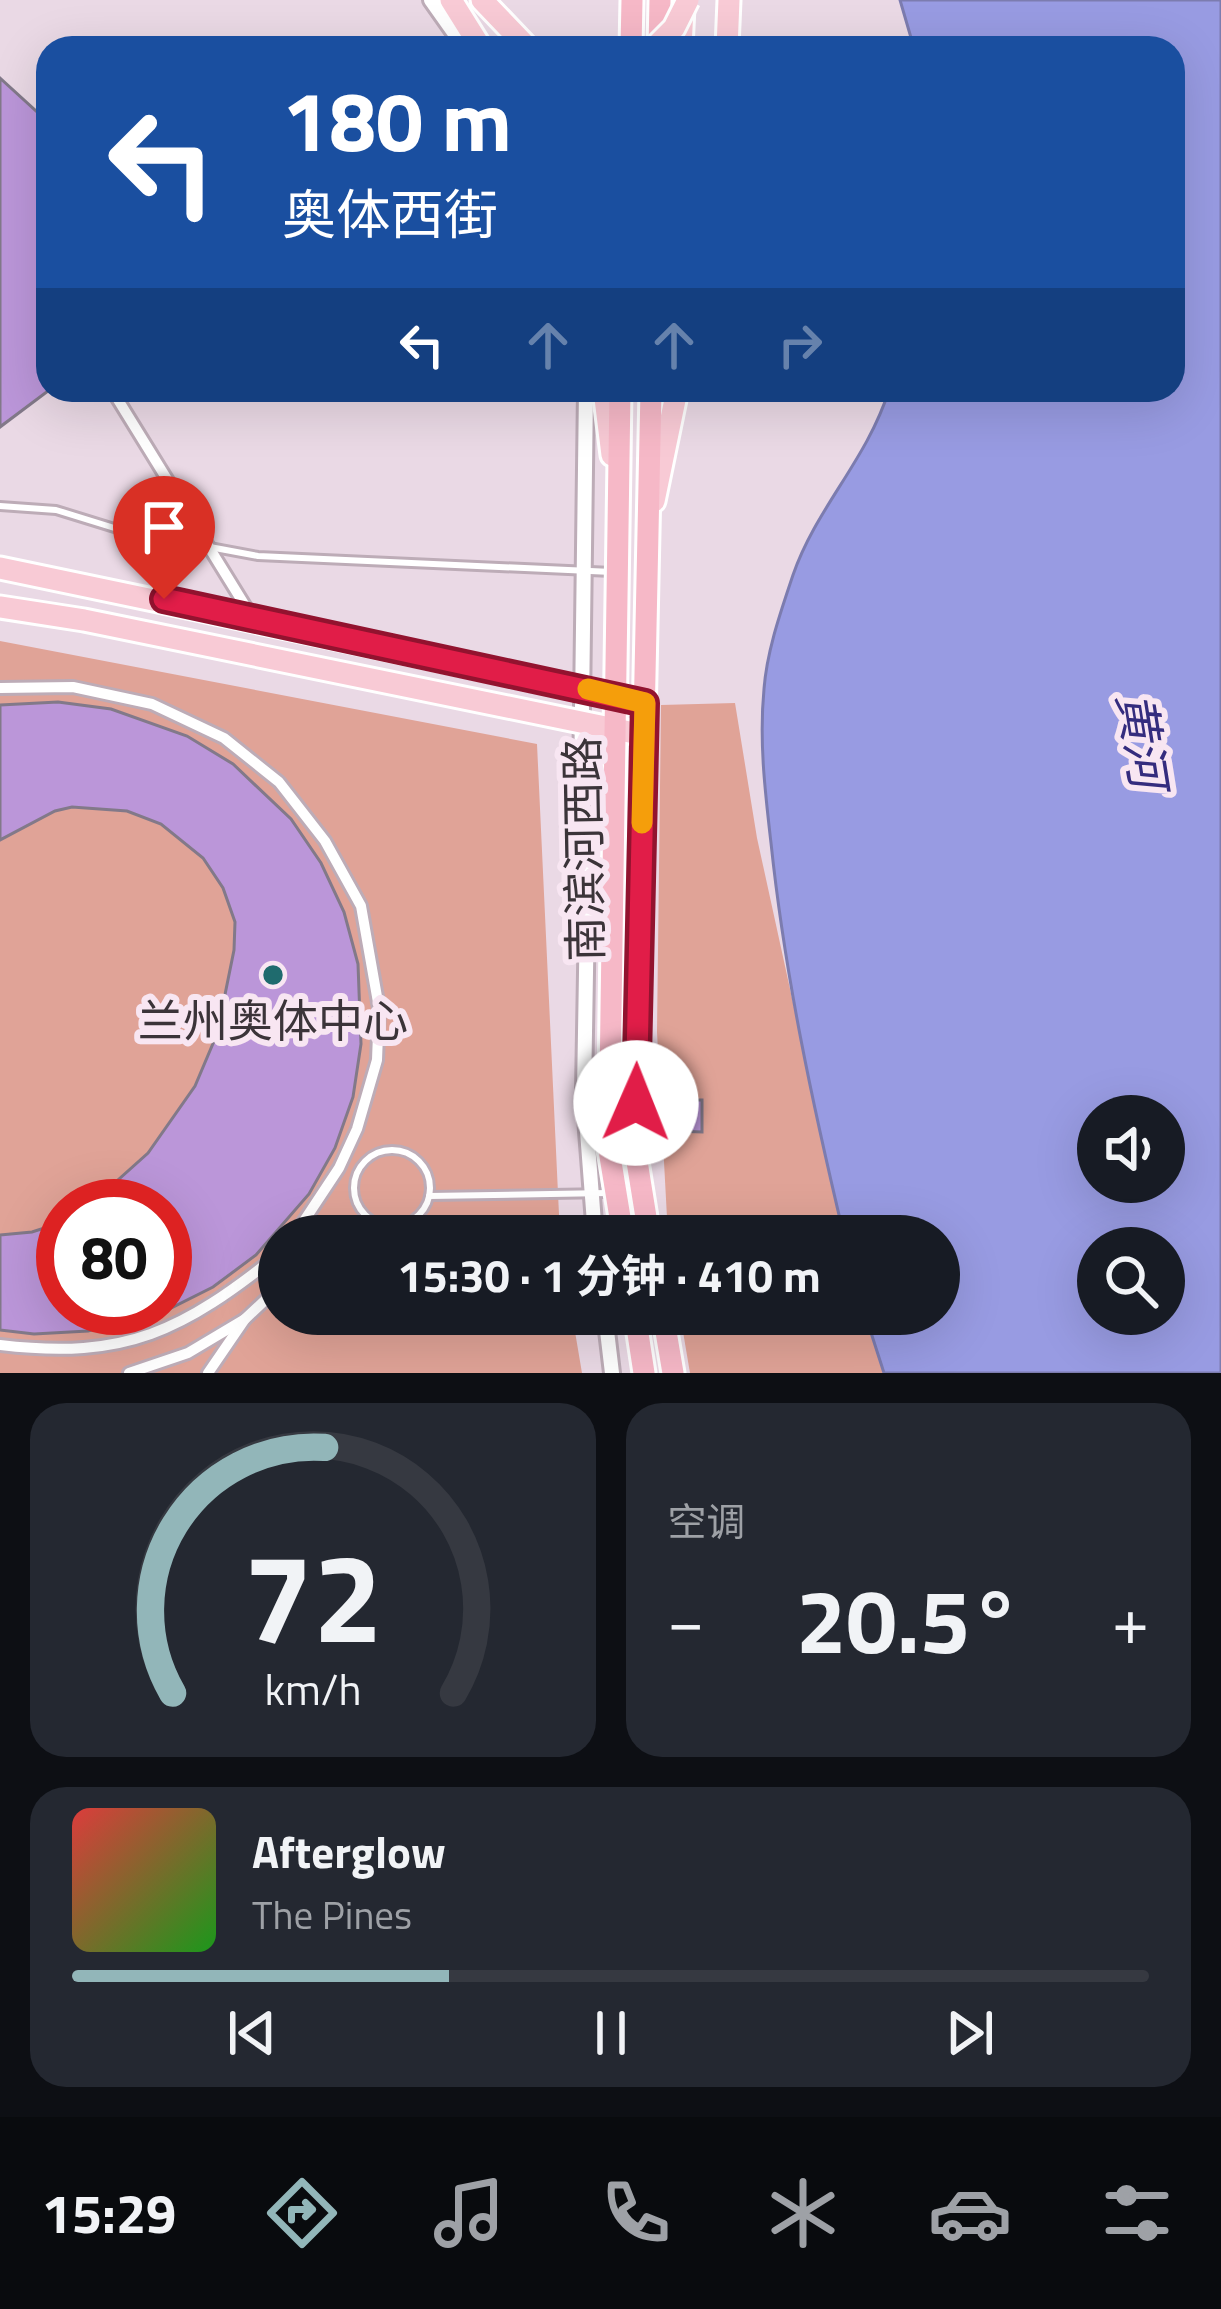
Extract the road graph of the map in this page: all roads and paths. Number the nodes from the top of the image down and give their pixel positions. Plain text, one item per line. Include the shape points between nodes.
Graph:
1 (430, 0) edge
2 (451, 0) edge
3 (482, 0) edge
4 (632, 0) edge
5 (660, 0) edge
6 (686, 0) edge
7 (729, 0) edge
8 (456, 36) edge
9 (474, 36) edge
10 (516, 36) edge
11 (631, 36) edge
12 (658, 36) edge
13 (667, 36) edge
14 (682, 36) edge
15 (728, 36) edge
16 (119, 402) edge
17 (586, 402) edge
18 (605, 402) edge
19 (620, 402) edge
20 (651, 402) edge
21 (674, 402) edge
22 (616, 488) junction
23 (0, 506) edge
24 (648, 531) junction
25 (208, 547) junction
26 (0, 568) edge
27 (585, 571) junction
28 (616, 572) junction
29 (0, 607) edge
30 (252, 618) junction
31 (0, 688) edge
32 (583, 688) junction
33 (616, 696) junction
34 (645, 703) junction
35 (582, 723) junction
36 (615, 730) junction
37 (644, 735) junction
38 (339, 1168) junction
39 (355, 1177) junction
40 (641, 1188) junction
41 (616, 1192) junction
42 (429, 1196) junction
43 (589, 1196) junction
44 (308, 1215) edge
45 (592, 1215) edge
46 (619, 1215) edge
47 (646, 1215) edge
48 (258, 1271) edge
49 (258, 1307) edge
50 (245, 1319) junction
51 (607, 1335) edge
52 (638, 1335) edge
53 (667, 1335) edge
54 (0, 1345) edge
55 (129, 1373) edge
56 (208, 1373) edge
57 (612, 1373) edge
58 (644, 1373) edge
59 (674, 1373) edge

1 - 8 street
2 - 9 main road
3 - 10 main road
4 - 11 highway
5 - 12 highway
6 - 13 main road, bridge
6 - 14 main road
7 - 15 main road
16 - 25 street
17 - 27 street, 南滨河西路
18 - 22 main road
19 - 22 highway, 南滨河西路
20 - 24 highway, 南滨河西路
21 - 24 main road
22 - 28 highway, 南滨河西路
23 - 25 lane via 56,510
24 - 34 highway, 南滨河西路
25 - 27 lane
25 - 30 street
26 - 30 main road
27 - 28 lane
27 - 32 street, 南滨河西路
28 - 33 highway, 南滨河西路
29 - 35 main road
30 - 32 main road
31 - 38 street via 73,687 170,712 224,738 279,782 325,841 361,906 379,1008 377,1060
32 - 33 main road
32 - 35 street, 南滨河西路
33 - 34 main road
33 - 36 highway, 南滨河西路
34 - 37 highway, 南滨河西路
35 - 36 main road
35 - 43 street, 南滨河西路
36 - 37 main road
36 - 41 highway, 南滨河西路 via 609,1150
37 - 40 highway, 南滨河西路 via 634,1149
38 - 39 lane
38 - 44 street
39 - 42 lane via 382,1152 407,1154 425,1171
39 - 42 lane via 362,1213 383,1225 417,1217
40 - 41 lane
40 - 47 highway, 南滨河西路
41 - 43 lane
41 - 46 highway, 南滨河西路
42 - 43 lane
43 - 45 street, 南滨河西路
48 - 54 street via 207,1311 131,1342 55,1351
49 - 50 street
50 - 55 street via 188,1353
50 - 56 street
51 - 57 street
52 - 58 highway
53 - 59 highway

